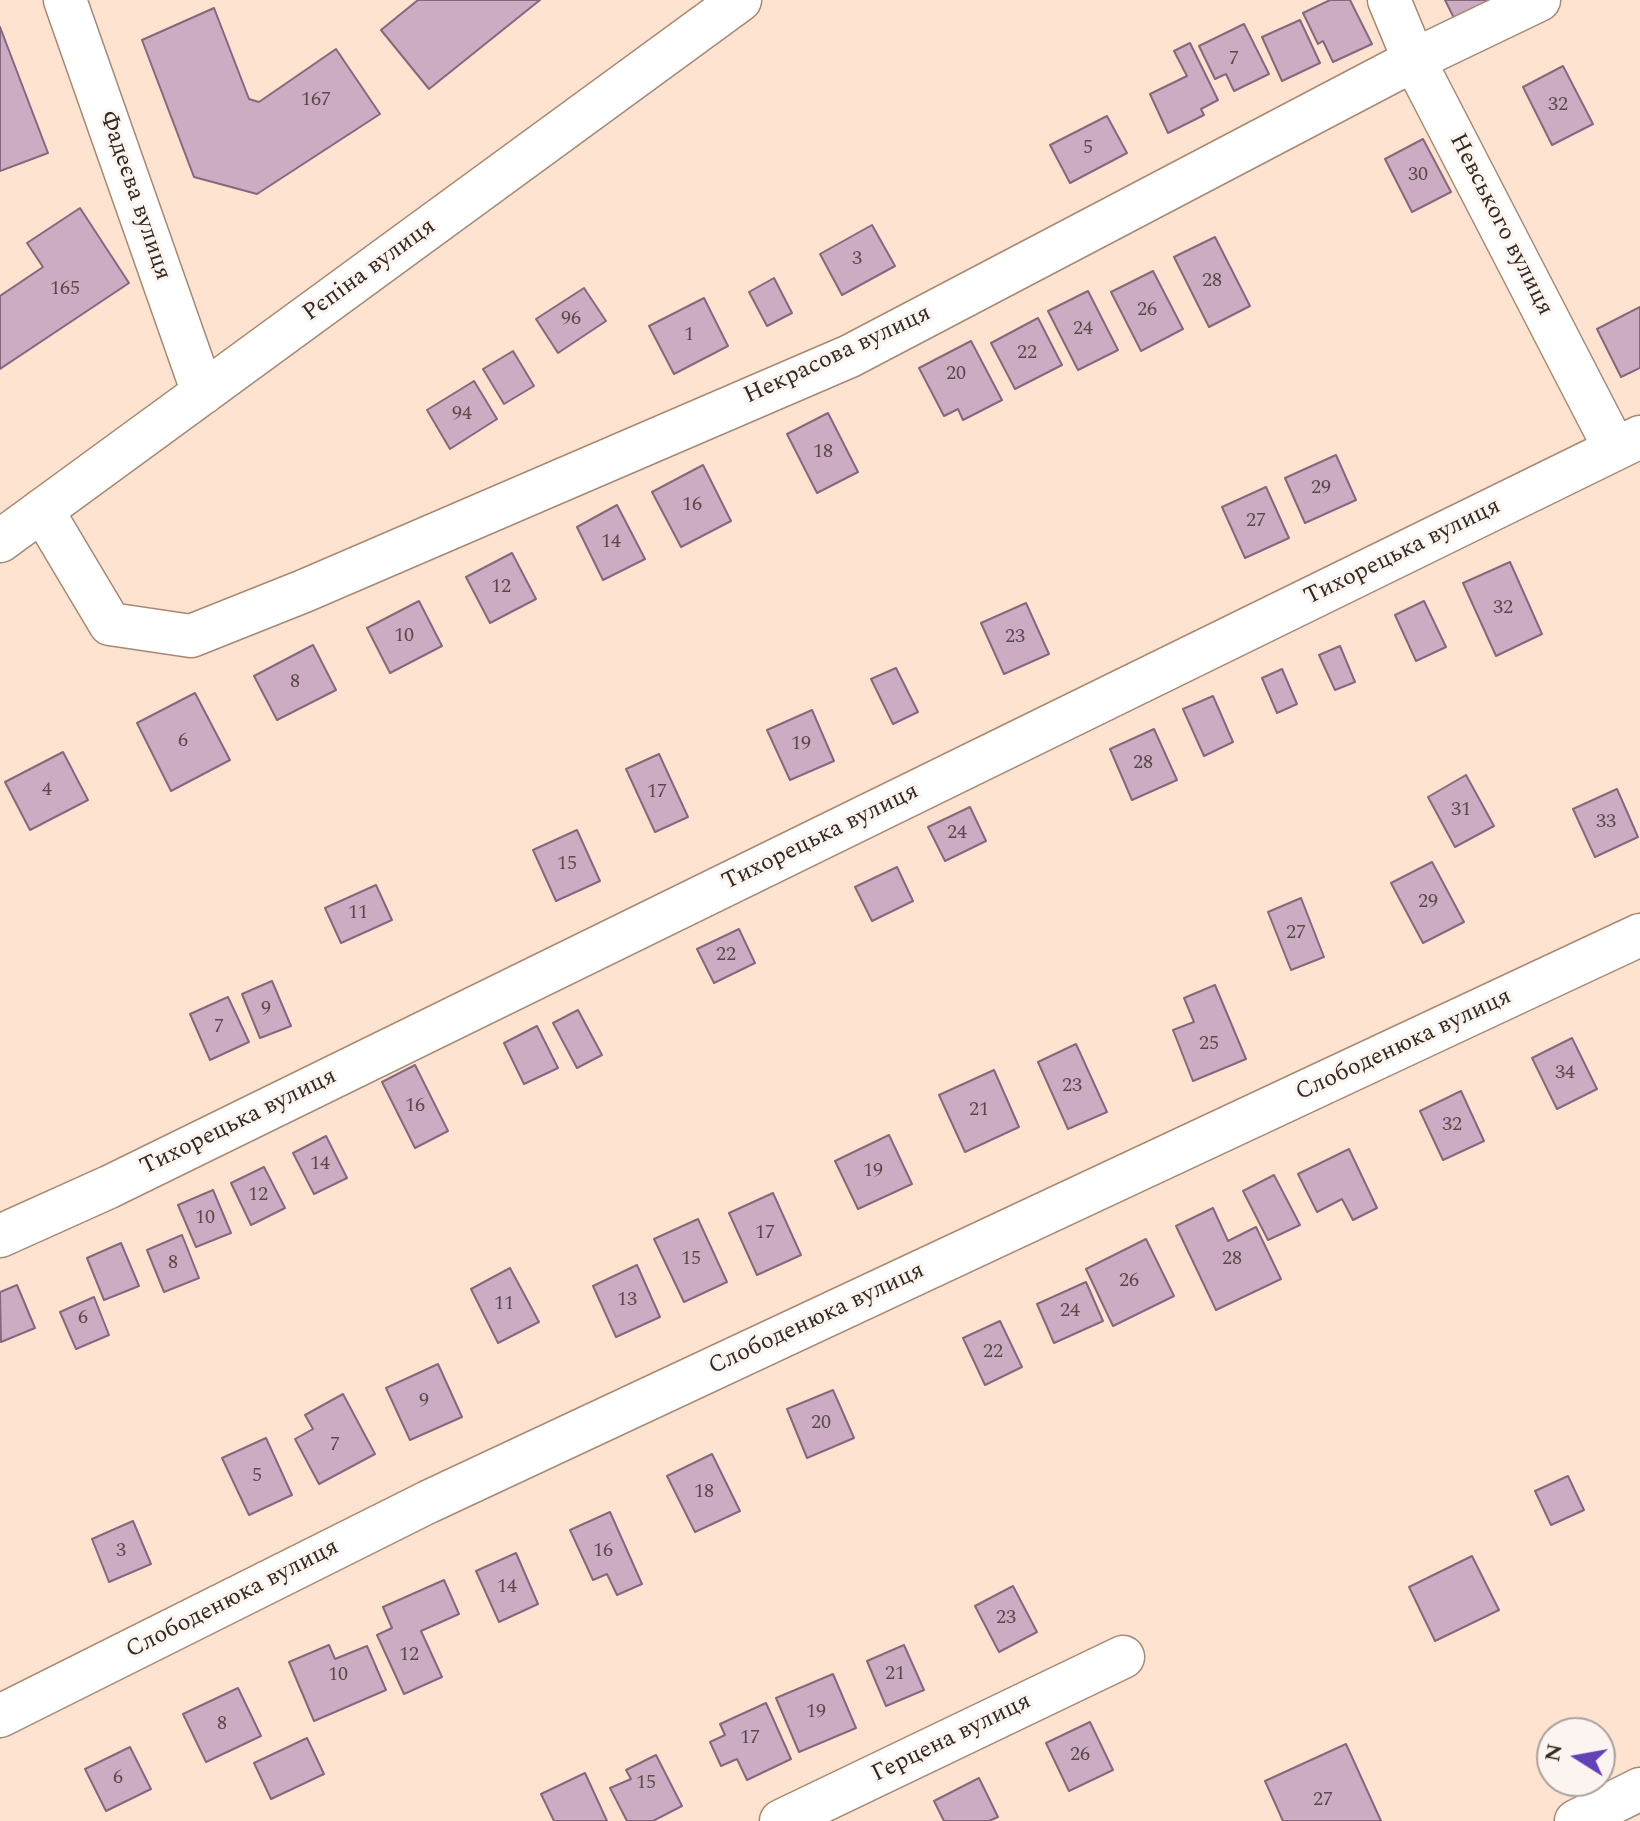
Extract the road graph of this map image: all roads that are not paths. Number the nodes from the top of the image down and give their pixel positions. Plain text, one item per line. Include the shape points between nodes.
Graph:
1 (65, 0) edge
2 (740, 0) edge
3 (1389, 0) edge
4 (1539, 0) edge
5 (1414, 60) junction
6 (203, 393) junction
7 (1627, 443) edge
8 (42, 510) junction
9 (0, 541) edge
10 (1640, 935) edge
11 (0, 1236) edge
12 (1123, 1657) dead end
13 (0, 1716) edge
14 (1640, 1789) edge
15 (781, 1821) edge
16 (1576, 1821) edge

1 - 6 street, Фадеєва вулиця
2 - 6 street, Рєпіна вулиця
3 - 5 street, Невського вулиця
4 - 5 street, Некрасова вулиця
5 - 7 street, Невського вулиця
5 - 8 street, Некрасова вулиця via 850,356 191,636 110,624
6 - 8 street, Рєпіна вулиця
7 - 11 street, Тихорецька вулиця
8 - 9 street, Рєпіна вулиця
10 - 13 street, Слободенюка вулиця via 428,1502
12 - 15 street, Герцена вулиця
14 - 16 street

